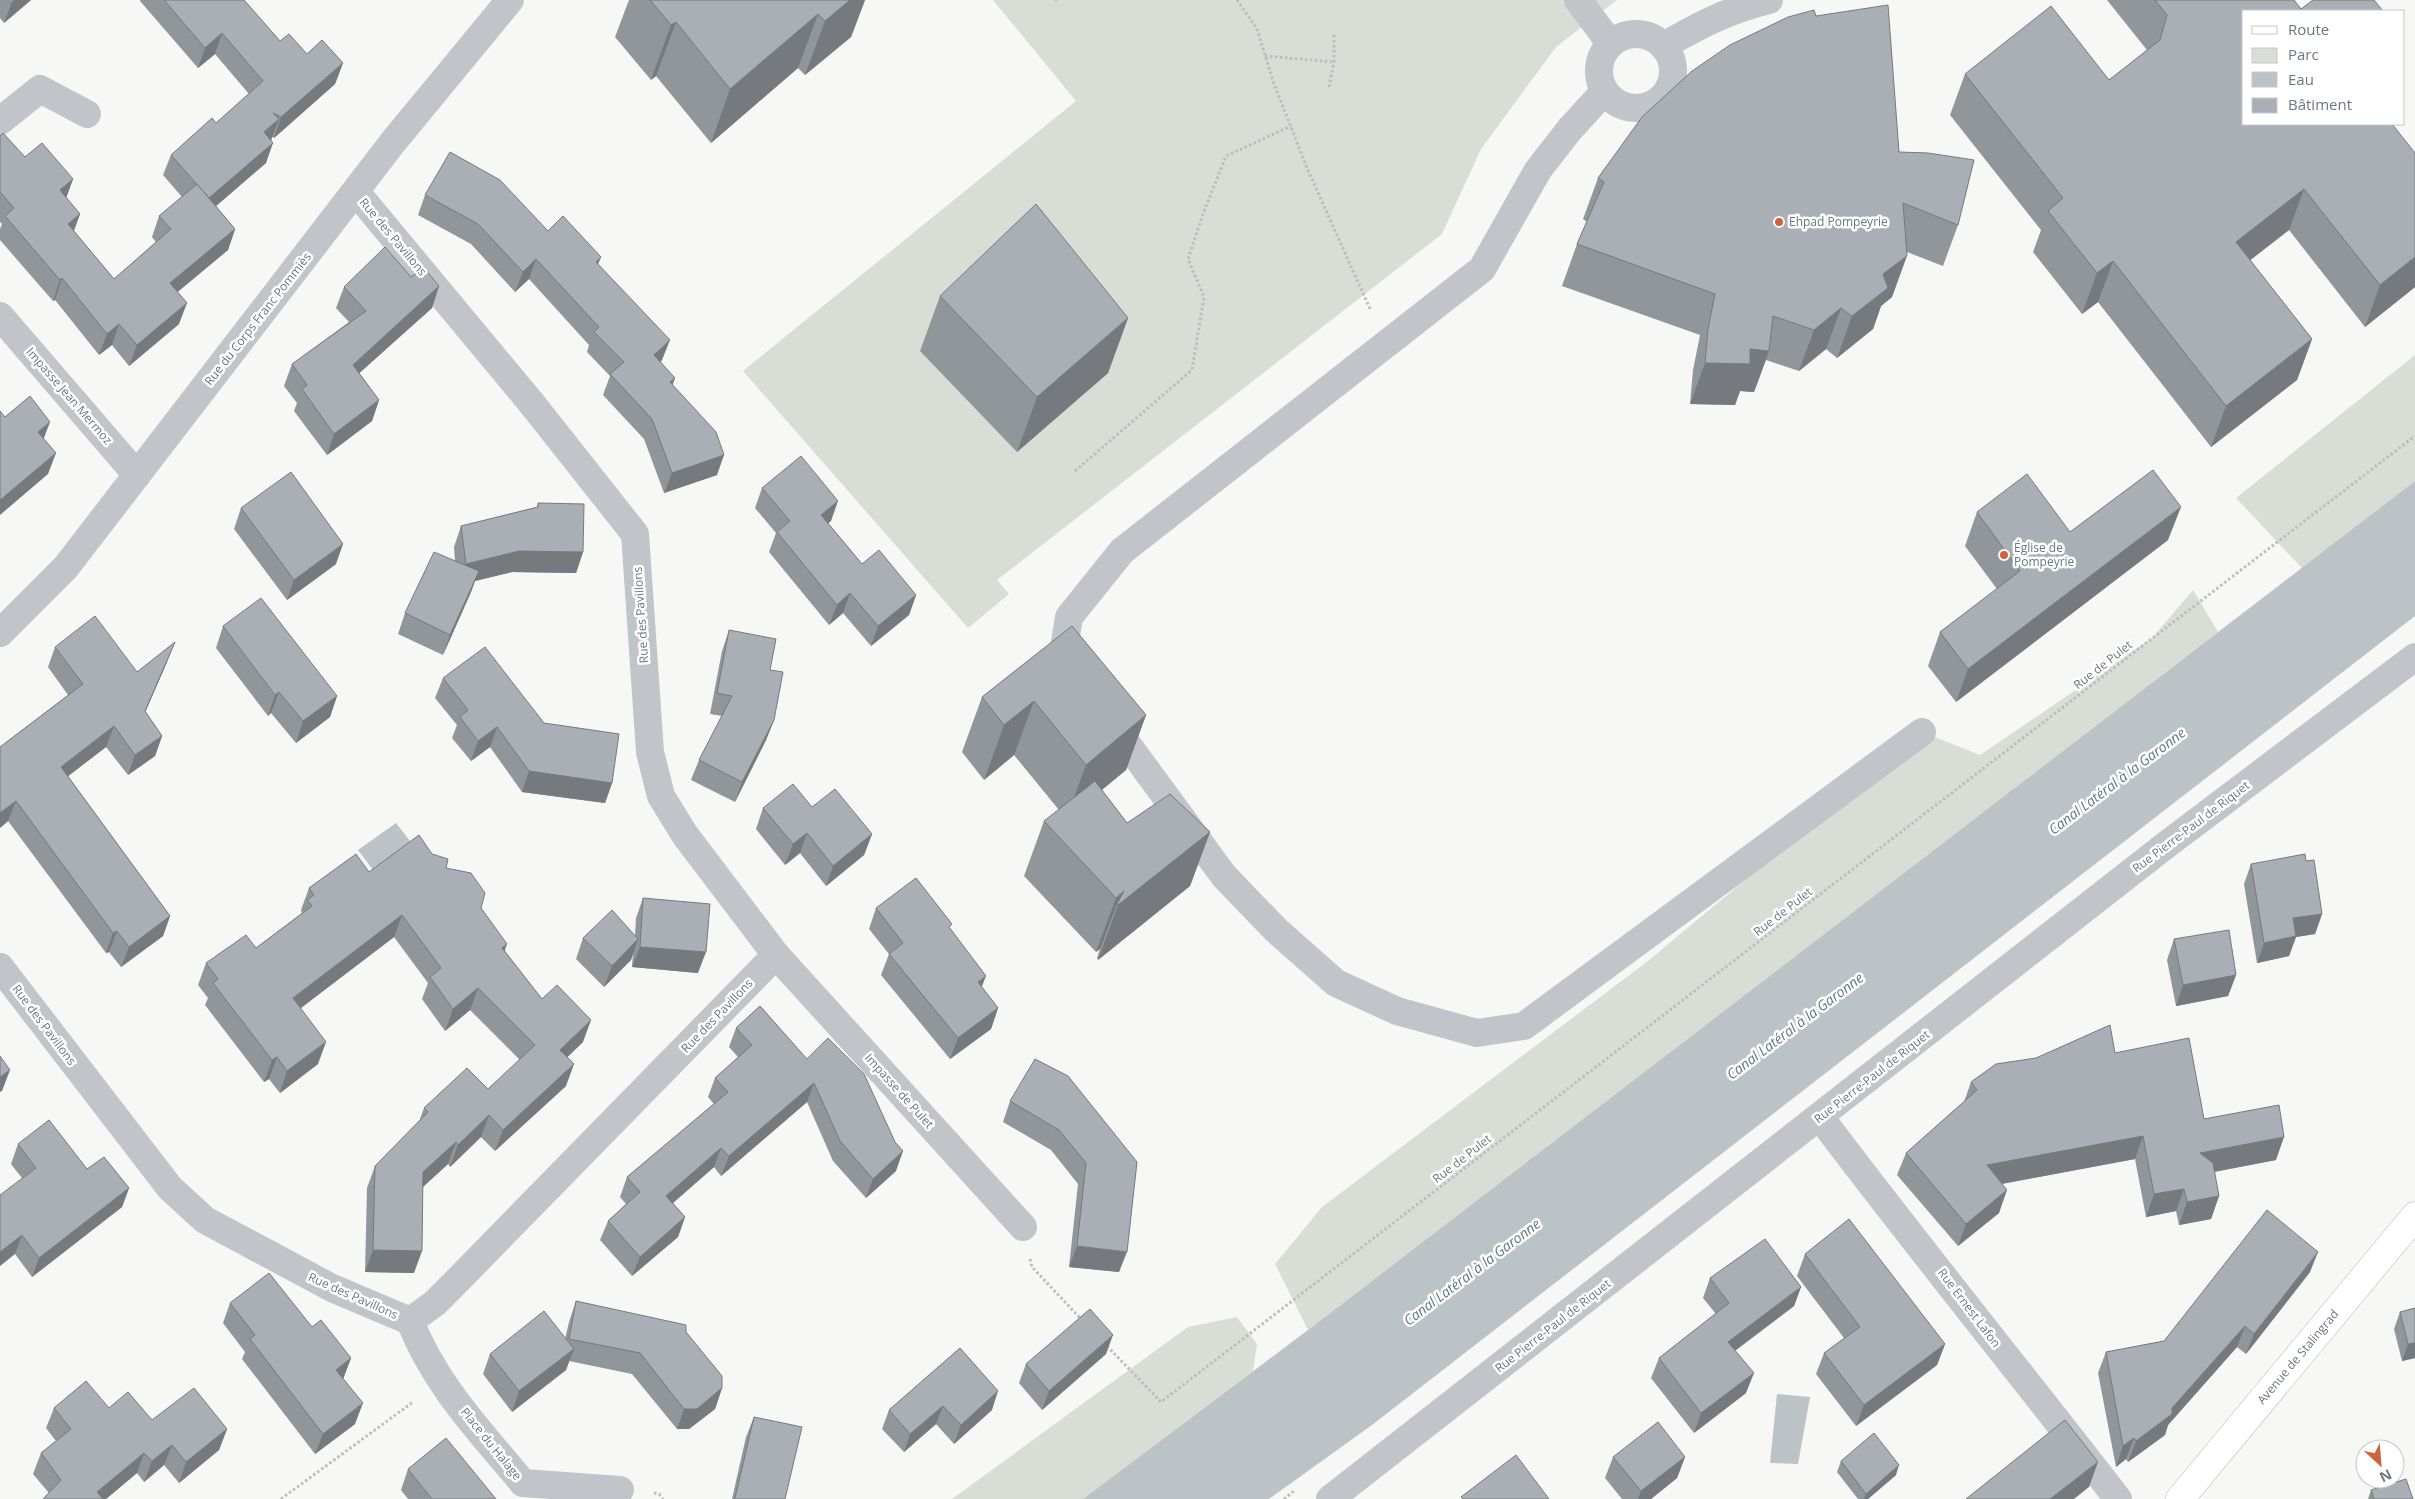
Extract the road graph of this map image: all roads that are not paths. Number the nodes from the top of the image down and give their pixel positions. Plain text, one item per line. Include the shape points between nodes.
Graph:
1 (510, 0) edge
2 (1578, 0) edge
3 (1769, 0) edge
4 (1610, 44) junction
5 (1663, 46) junction
6 (1604, 92) junction
7 (87, 114) dead end
8 (0, 121) edge
9 (356, 192) junction
10 (0, 316) edge
11 (137, 475) junction
12 (0, 633) edge
13 (2415, 657) edge
14 (1922, 732) dead end
15 (776, 956) junction
16 (0, 967) edge
17 (1820, 1117) junction
18 (2415, 1216) edge
19 (1023, 1227) road end
20 (410, 1321) junction
21 (620, 1490) dead end
22 (1330, 1499) edge
23 (2118, 1499) edge
24 (2180, 1499) edge

1 - 9 street, Rue du Corps Franc Pommiès
2 - 4 street
3 - 5 street via 1734,9 1706,21
4 - 5 street via 1631,34 1654,38
4 - 6 street via 1603,52 1598,72
5 - 6 street via 1671,58 1671,84 1653,105 1640,109 1626,108 1613,102
6 - 14 street via 1538,170 1482,269 1122,551 1069,617 1066,642 1071,666 1224,876 1276,930 1336,983 1397,1010 1477,1033 1524,1026
7 - 8 street via 40,89
9 - 11 street, Rue du Corps Franc Pommiès
9 - 15 street, Rue des Pavillons via 533,405 635,534 650,752 661,796 697,851
10 - 11 street, Impasse Jean Mermoz
11 - 12 street, Rue du Corps Franc Pommiès via 66,567
13 - 17 street, Rue Pierre-Paul de Riquet via 2166,845
15 - 19 street, Impasse de Pulet
15 - 20 street, Rue des Pavillons via 435,1303
16 - 20 street, Rue des Pavillons via 170,1188 205,1220 332,1288
17 - 22 street, Rue Pierre-Paul de Riquet
17 - 23 street, Rue Ernest Lafon
18 - 24 main road, Avenue de Stalingrad
20 - 21 street, Place du Halage via 420,1348 440,1382 523,1483

